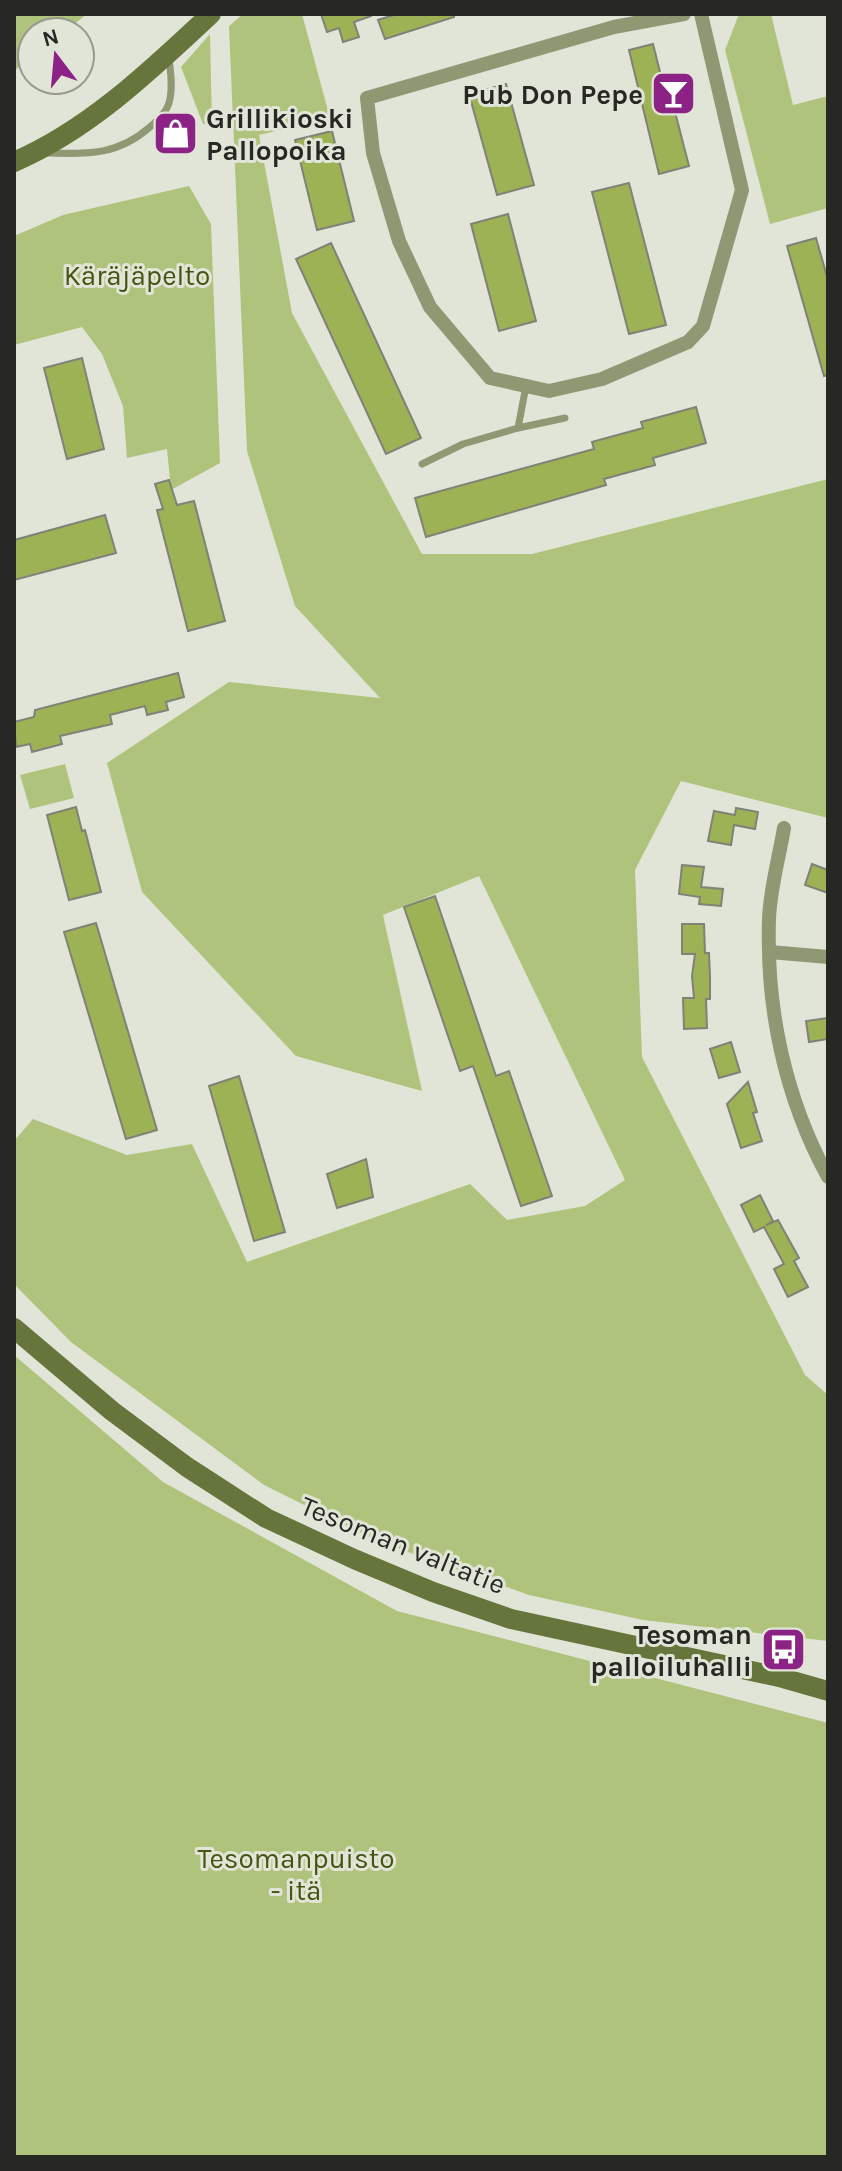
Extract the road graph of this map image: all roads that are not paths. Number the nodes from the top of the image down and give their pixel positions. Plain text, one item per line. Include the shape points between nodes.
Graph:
1 (211, 14) edge
2 (684, 14) edge
3 (701, 14) edge
4 (169, 53) junction
5 (35, 153) junction
6 (14, 162) edge
7 (526, 386) junction
8 (565, 418) dead end
9 (518, 428) junction
10 (422, 464) dead end
11 (784, 828) dead end
12 (770, 952) junction
13 (828, 957) edge
14 (828, 1177) edge
15 (14, 1328) edge
16 (828, 1691) edge

1 - 4 main road
2 - 7 street via 614,27 367,98 373,153 399,241 430,307 490,378
3 - 7 street via 742,190 703,326 688,342 602,379 549,391
4 - 5 main road via 90,119
4 - 5 lane via 167,107 134,140 87,154
5 - 6 main road
7 - 9 lane
8 - 9 lane
9 - 10 lane via 463,444
11 - 12 street via 769,916
12 - 13 street
12 - 14 street via 776,1029 788,1083
15 - 16 main road, Tesoman valtatie via 187,1467 266,1518 354,1559 511,1619

